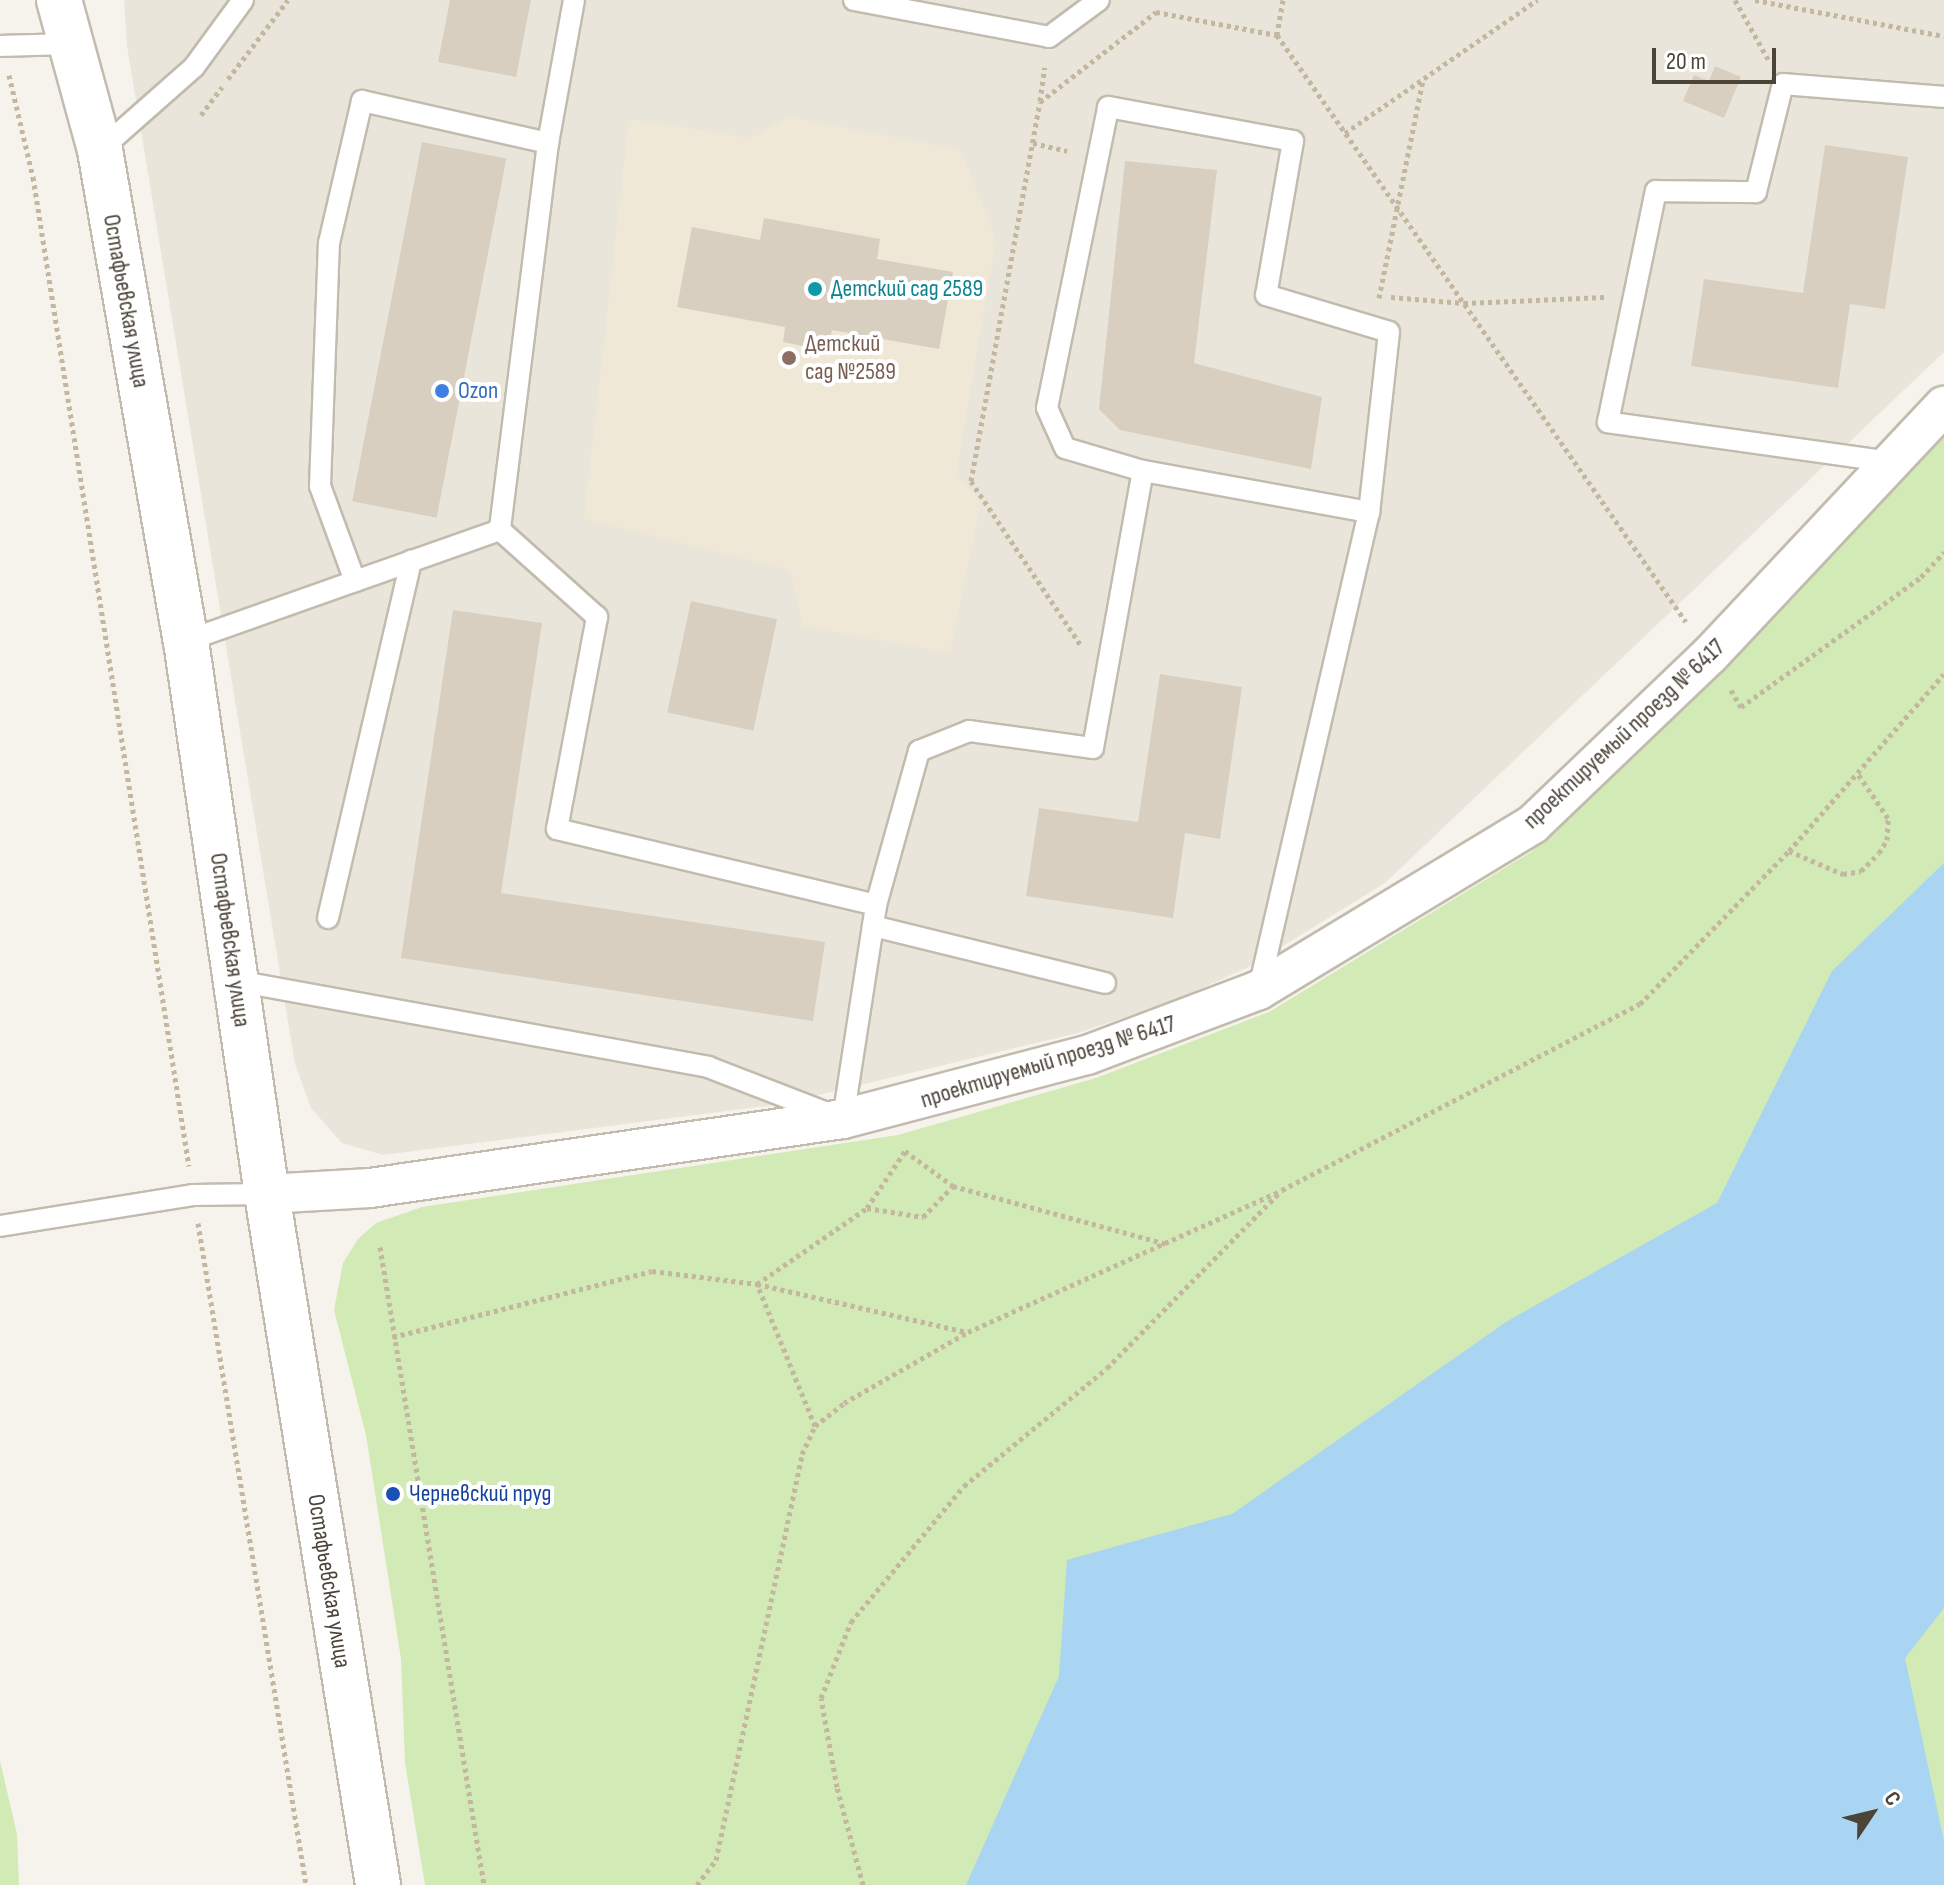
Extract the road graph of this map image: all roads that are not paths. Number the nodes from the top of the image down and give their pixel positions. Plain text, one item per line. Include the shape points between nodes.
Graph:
1 (59, 0) edge
2 (243, 0) edge
3 (574, 0) edge
4 (854, 0) edge
5 (1099, 0) edge
6 (71, 44) junction
7 (1, 46) edge
8 (1944, 97) edge
9 (548, 143) junction
10 (100, 150) junction
11 (1944, 406) edge
12 (1891, 462) junction
13 (1143, 471) junction
14 (1369, 512) junction
15 (500, 530) junction
16 (411, 561) junction
17 (355, 581) junction
18 (186, 641) junction
19 (876, 905) junction
20 (328, 918) dead end
21 (873, 926) junction
22 (236, 981) junction
23 (1105, 983) dead end
24 (1259, 990) junction
25 (843, 1119) junction
26 (267, 1194) junction
27 (0, 1226) edge
28 (378, 1885) edge

1 - 6 street, Остафьевская улица
2 - 10 lane via 194,67
3 - 9 lane
4 - 5 lane via 1049,37
6 - 7 lane
6 - 10 street, Остафьевская улица
8 - 12 lane via 1783,84 1756,192 1656,191 1608,422
9 - 15 lane
9 - 17 lane via 362,101 329,243 320,486
10 - 18 street, Остафьевская улица
11 - 12 street, проектируемый проезд № 6417
12 - 24 street, проектируемый проезд № 6417 via 1710,655 1533,824
13 - 14 lane
13 - 14 lane via 1065,448 1047,408 1108,107 1293,141 1266,295 1389,332
13 - 19 lane via 1093,748 969,731 919,751
14 - 24 lane
15 - 16 lane
15 - 19 lane via 597,617 557,829
16 - 17 lane
16 - 20 lane
17 - 18 lane
18 - 22 street, Остафьевская улица
19 - 21 lane
21 - 23 lane
21 - 25 lane
22 - 25 lane via 708,1067
22 - 26 street, Остафьевская улица
24 - 25 street, проектируемый проезд № 6417 via 1087,1055
25 - 26 street, проектируемый проезд № 6417 via 370,1188
26 - 27 lane via 193,1195
26 - 28 street, Остафьевская улица

